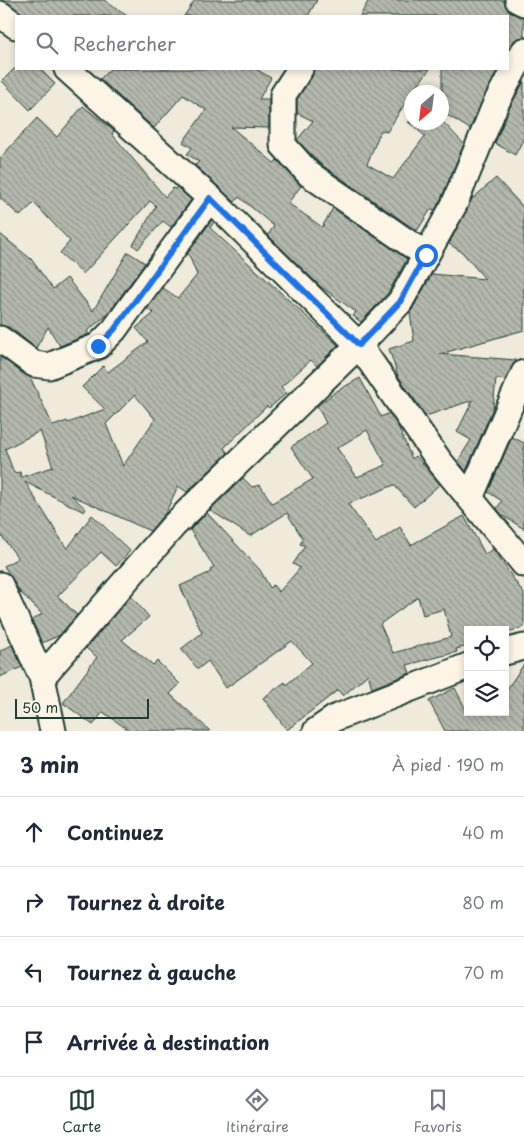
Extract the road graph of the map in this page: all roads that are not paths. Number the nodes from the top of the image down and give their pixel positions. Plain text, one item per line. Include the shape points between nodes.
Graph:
1 (518, 0) edge
2 (524, 4) edge
3 (0, 14) edge
4 (15, 25) edge
5 (524, 51) edge
6 (67, 70) edge
7 (299, 70) edge
8 (210, 198) junction
9 (426, 255) junction
10 (0, 339) edge
11 (359, 345) junction
12 (524, 372) edge
13 (470, 498) junction
14 (524, 564) edge
15 (0, 585) edge
16 (524, 648) edge
17 (509, 651) edge
18 (464, 668) edge
19 (42, 676) junction
20 (53, 731) edge
21 (316, 731) edge

1 - 2 street
3 - 4 street
5 - 9 street via 496,103 454,205
6 - 8 street
7 - 9 street via 283,95 283,145 309,174
8 - 10 street via 114,330 98,346 49,366 34,364
8 - 11 street
9 - 11 street via 400,302
11 - 13 street via 440,462
11 - 19 street via 174,525
12 - 13 street
13 - 14 street
15 - 19 street
16 - 17 street
18 - 21 street via 335,718
19 - 20 street

